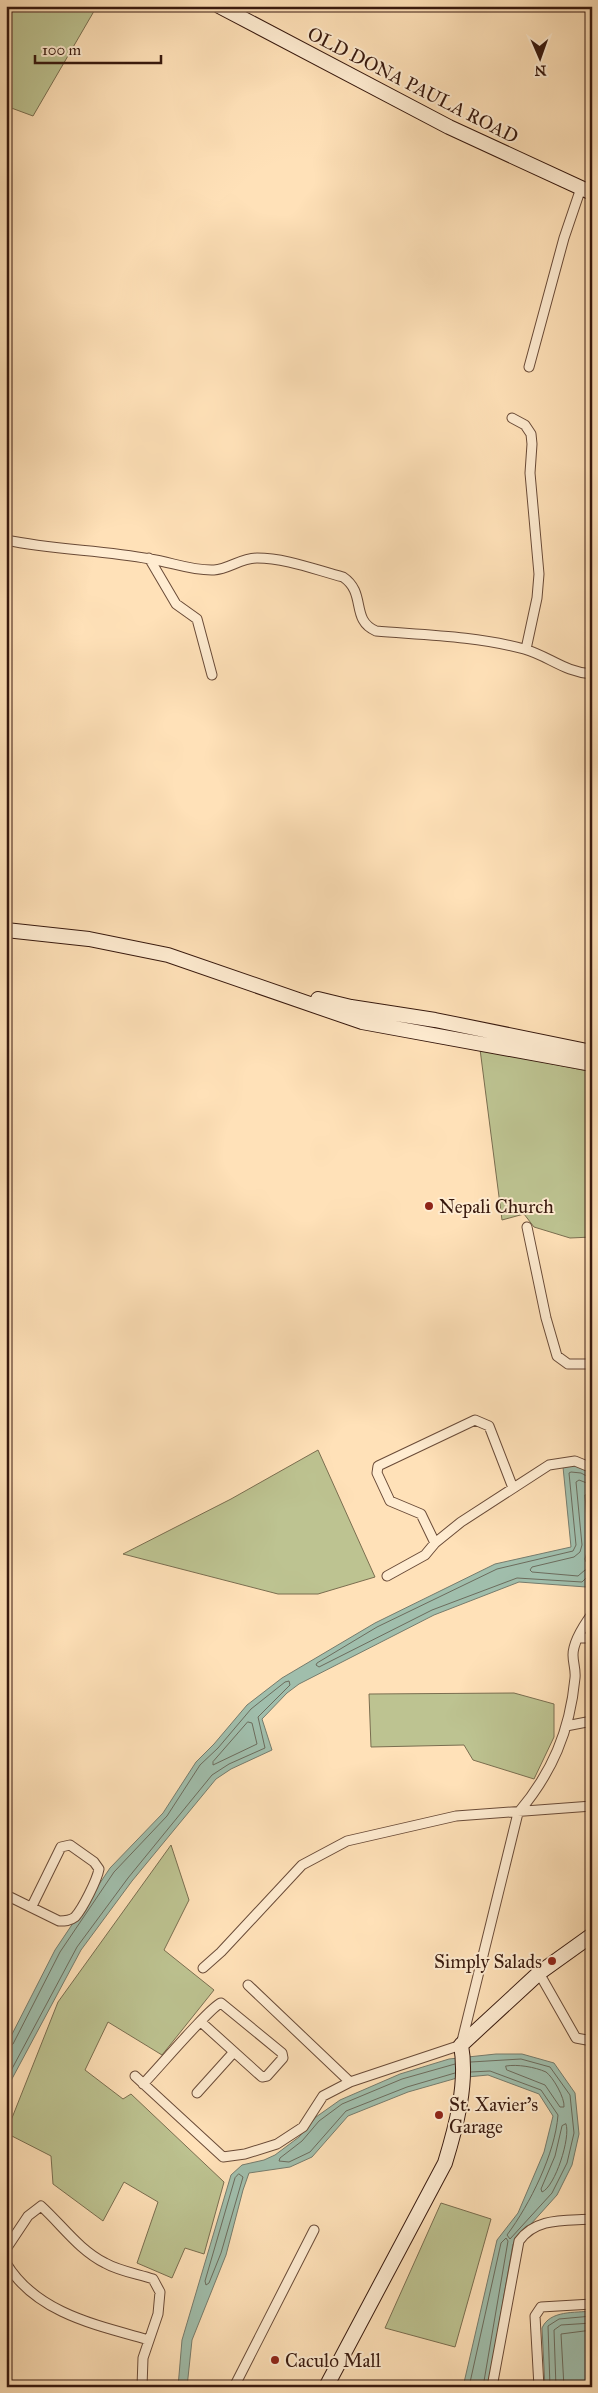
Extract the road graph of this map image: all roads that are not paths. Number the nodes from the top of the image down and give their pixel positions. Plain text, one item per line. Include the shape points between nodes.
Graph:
1 (218, 6) edge
2 (586, 190) edge
3 (529, 367) dead end
4 (512, 418) dead end
5 (6, 540) edge
6 (149, 558) junction
7 (526, 649) junction
8 (592, 674) edge
9 (212, 675) dead end
10 (6, 920) edge
11 (6, 930) edge
12 (592, 1052) edge
13 (592, 1064) edge
14 (527, 1227) dead end
15 (592, 1364) edge
16 (592, 1468) edge
17 (513, 1488) junction
18 (435, 1543) junction
19 (387, 1576) dead end
20 (592, 1614) edge
21 (579, 1638) junction
22 (592, 1638) edge
23 (592, 1721) edge
24 (566, 1726) junction
25 (592, 1806) edge
26 (518, 1813) junction
27 (6, 1895) edge
28 (32, 1906) junction
29 (592, 1935) edge
30 (203, 1968) dead end
31 (539, 1973) junction
32 (248, 1985) dead end
33 (201, 2022) junction
34 (592, 2041) edge
35 (462, 2049) junction
36 (233, 2053) junction
37 (134, 2076) dead end
38 (350, 2082) junction
39 (144, 2084) junction
40 (197, 2093) dead end
41 (592, 2219) edge
42 (314, 2230) dead end
43 (6, 2250) edge
44 (6, 2263) edge
45 (592, 2304) edge
46 (149, 2340) junction
47 (142, 2387) edge
48 (234, 2387) edge
49 (326, 2387) edge
50 (492, 2387) edge
51 (539, 2387) edge

1 - 2 street, OLD DONA PAULA ROAD via 449,127
2 - 3 street via 564,238
4 - 7 street via 525,425 532,444 530,473 538,574
5 - 6 street
6 - 7 street via 214,570 257,558 283,561 351,582 357,593 362,621 376,632 473,638
6 - 9 street via 176,604 197,619
7 - 8 street via 577,673
10 - 12 street via 90,930 170,948 351,1008 435,1020
11 - 13 street via 89,939 168,955 362,1022
14 - 15 street via 556,1356 568,1364
16 - 17 street via 576,1461 549,1465
17 - 18 street
17 - 18 street via 489,1426 475,1420 378,1466 377,1474 390,1501 421,1514
18 - 19 street via 425,1555
20 - 21 street
21 - 22 street
21 - 24 street via 573,1654 575,1677
23 - 24 street
24 - 26 street via 556,1757 538,1790
25 - 26 street
26 - 30 street via 456,1816 347,1841 302,1865
26 - 35 street
27 - 28 street
28 - 28 street via 59,1921 68,1921 75,1916 98,1877 99,1869 70,1845 61,1848
29 - 31 street
31 - 34 street via 576,2038
31 - 35 street
32 - 38 street
33 - 36 street
33 - 36 street via 221,2003 283,2055 265,2078
33 - 39 street
35 - 38 street
35 - 49 street via 462,2082 453,2139 445,2163
36 - 40 street
37 - 39 street
38 - 39 street via 323,2096 303,2127 277,2144 224,2157
41 - 50 street via 539,2224 526,2231 519,2242
42 - 48 street
43 - 46 street via 28,2216 41,2206 76,2242 105,2264 153,2279 160,2292 158,2314
44 - 46 street via 16,2279 40,2299 74,2318
45 - 51 street via 541,2307 535,2316
46 - 47 street via 143,2358

